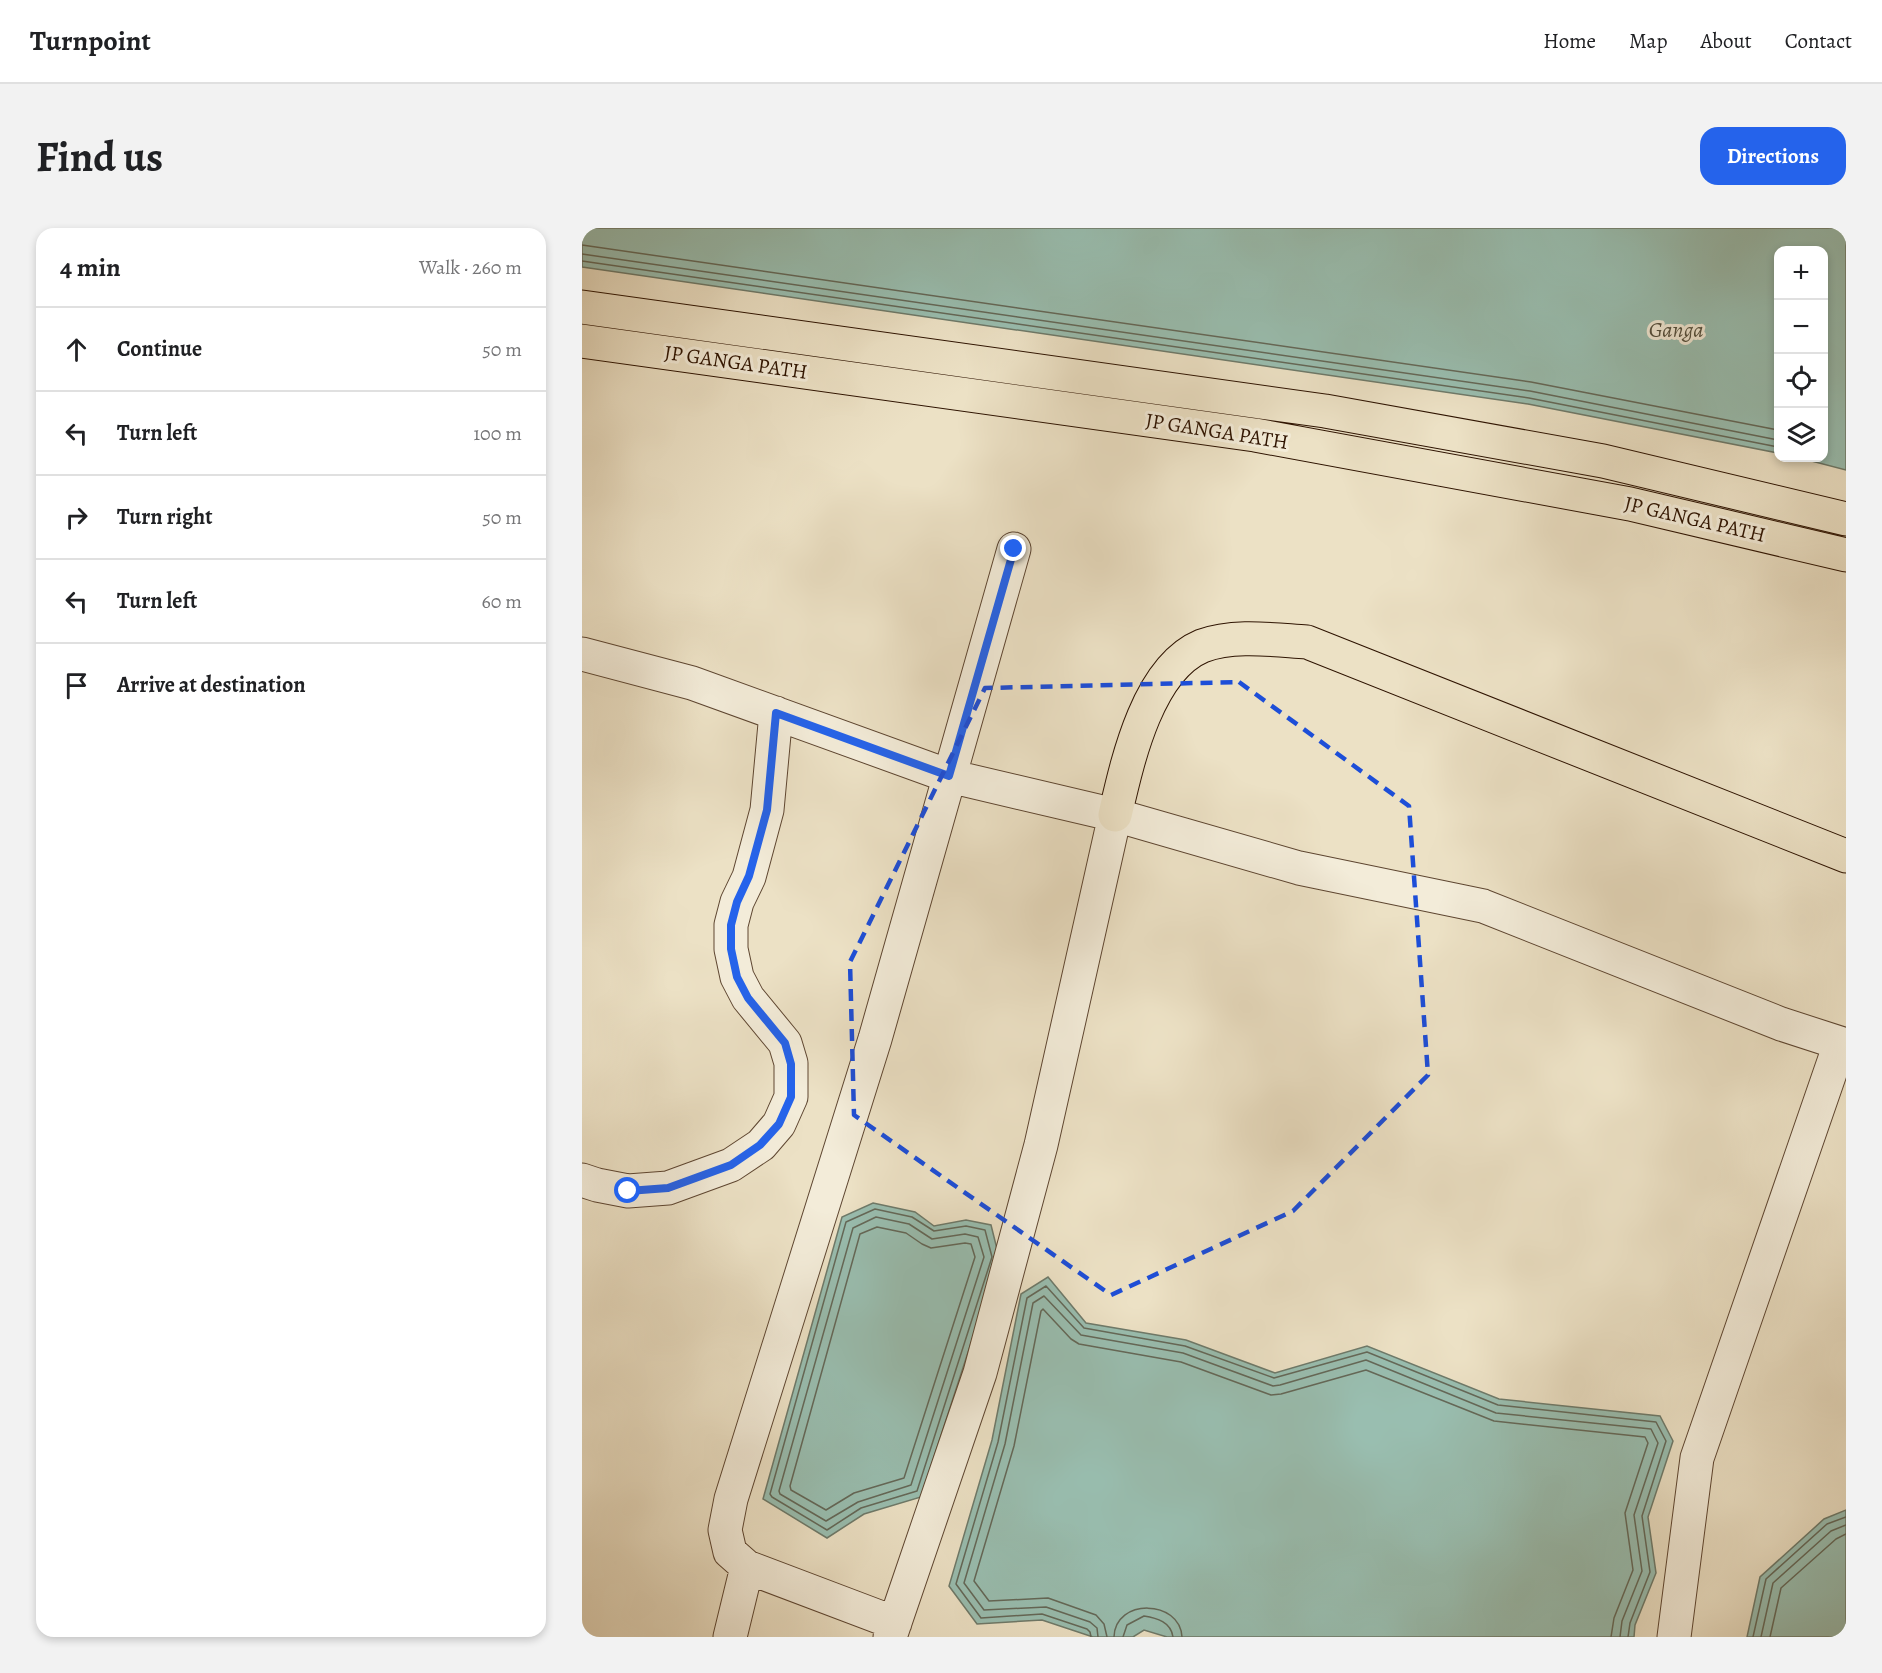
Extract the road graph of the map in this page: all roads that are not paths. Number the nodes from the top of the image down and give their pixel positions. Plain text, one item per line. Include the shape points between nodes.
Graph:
1 (582, 307) edge
2 (582, 341) edge
3 (1846, 519) edge
4 (1014, 549) dead end
5 (1846, 555) edge
6 (582, 654) edge
7 (776, 713) junction
8 (949, 776) junction
9 (1115, 815) junction
10 (1846, 856) edge
11 (1843, 1044) edge
12 (582, 1180) edge
13 (747, 1567) junction
14 (893, 1630) edge
15 (730, 1637) edge
16 (1674, 1637) edge

1 - 3 highway, JP GANGA PATH via 1325,411 1603,461
2 - 5 highway, JP GANGA PATH via 1255,435 1630,504
4 - 8 street
6 - 7 street via 692,683
7 - 8 street
7 - 12 street via 767,810 731,925 731,949 737,977 748,998 785,1043 791,1064 791,1097 779,1124 760,1145 731,1165 668,1188 628,1191
8 - 9 street
8 - 13 street via 876,1039 731,1499 725,1530 730,1552
9 - 10 highway via 1132,745 1157,689 1179,662 1202,646 1244,638 1307,642
9 - 11 street via 1299,868 1484,906 1781,1024
9 - 14 street via 1041,1145 980,1373
11 - 16 street via 1697,1458
13 - 14 street
13 - 15 street

